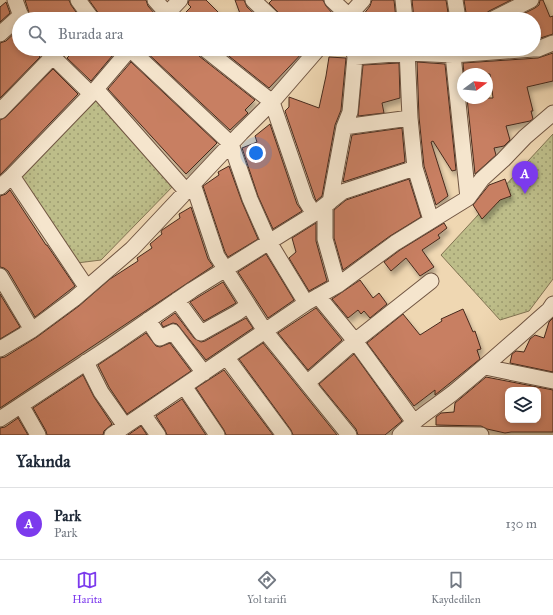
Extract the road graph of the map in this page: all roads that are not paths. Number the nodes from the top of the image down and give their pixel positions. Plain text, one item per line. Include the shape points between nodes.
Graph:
1 (15, 0) edge
2 (78, 0) edge
3 (154, 0) edge
4 (180, 0) edge
5 (253, 0) edge
6 (332, 0) edge
7 (363, 0) edge
8 (404, 0) edge
9 (455, 0) edge
10 (531, 0) edge
11 (20, 12) edge
12 (86, 12) edge
13 (163, 12) edge
14 (171, 12) edge
15 (266, 12) edge
16 (343, 12) edge
17 (353, 12) edge
18 (405, 12) edge
19 (457, 12) edge
20 (507, 12) edge
21 (12, 25) edge
22 (0, 34) edge
23 (553, 43) edge
24 (541, 48) edge
25 (48, 56) edge
26 (56, 56) edge
27 (124, 56) edge
28 (137, 56) edge
29 (214, 56) edge
30 (307, 56) edge
31 (354, 56) edge
32 (408, 56) edge
33 (454, 56) edge
34 (94, 91) junction
35 (272, 102) junction
36 (0, 111) edge
37 (553, 113) edge
38 (410, 118) junction
39 (344, 127) junction
40 (231, 144) junction
41 (415, 168) junction
42 (12, 176) junction
43 (0, 187) edge
44 (190, 188) junction
45 (468, 198) junction
46 (323, 207) junction
47 (431, 220) junction
48 (269, 242) junction
49 (226, 269) junction
50 (0, 276) edge
51 (431, 281) dead end
52 (338, 285) junction
53 (87, 288) junction
54 (312, 299) junction
55 (177, 300) junction
56 (553, 304) edge
57 (248, 305) junction
58 (148, 320) junction
59 (32, 330) junction
60 (265, 331) junction
61 (355, 341) junction
62 (0, 349) edge
63 (227, 358) junction
64 (86, 362) junction
65 (485, 367) junction
66 (204, 373) junction
67 (553, 381) edge
68 (307, 382) junction
69 (184, 386) junction
70 (21, 405) junction
71 (143, 414) junction
72 (0, 419) edge
73 (414, 422) junction
74 (126, 426) junction
75 (38, 435) edge
76 (112, 435) edge
77 (158, 435) edge
78 (217, 435) edge
79 (284, 435) edge
80 (349, 435) edge
81 (400, 435) edge
82 (481, 435) edge

1 - 11 street
2 - 12 street
3 - 13 street
4 - 14 street
5 - 15 street
6 - 16 street
7 - 17 street
8 - 18 street
9 - 19 street
10 - 20 street
21 - 22 street
23 - 24 street
25 - 36 street
26 - 34 street
27 - 34 street
28 - 40 street
29 - 35 street
30 - 35 street
31 - 39 street via 350,112
32 - 38 street
33 - 45 street
34 - 42 street
34 - 44 street
35 - 40 street
35 - 46 street via 306,201
37 - 45 street via 482,179
38 - 39 street
38 - 41 street
39 - 46 street
40 - 44 street
40 - 48 street
41 - 46 street via 342,192
41 - 47 street
42 - 43 street
42 - 53 street
44 - 49 street via 217,256
44 - 53 street via 132,249
45 - 47 street
46 - 48 street
46 - 52 street via 325,239
47 - 52 street
48 - 49 street
48 - 54 street
49 - 55 street
49 - 57 street
50 - 59 street
51 - 61 street
52 - 54 street
53 - 59 street
54 - 60 street
54 - 61 street
55 - 57 street via 201,333
55 - 58 street
56 - 65 street
57 - 60 street
58 - 64 street
58 - 66 street via 160,338 173,332
59 - 62 street
60 - 63 street
60 - 68 street
61 - 68 street
61 - 73 street
63 - 66 street
63 - 79 street
64 - 70 street
64 - 74 street via 101,392
65 - 67 street
65 - 73 street
66 - 69 street
68 - 80 street
69 - 71 street
69 - 78 street
70 - 72 street
70 - 75 street
71 - 74 street
71 - 77 street
73 - 81 street
74 - 76 street
81 - 82 street

